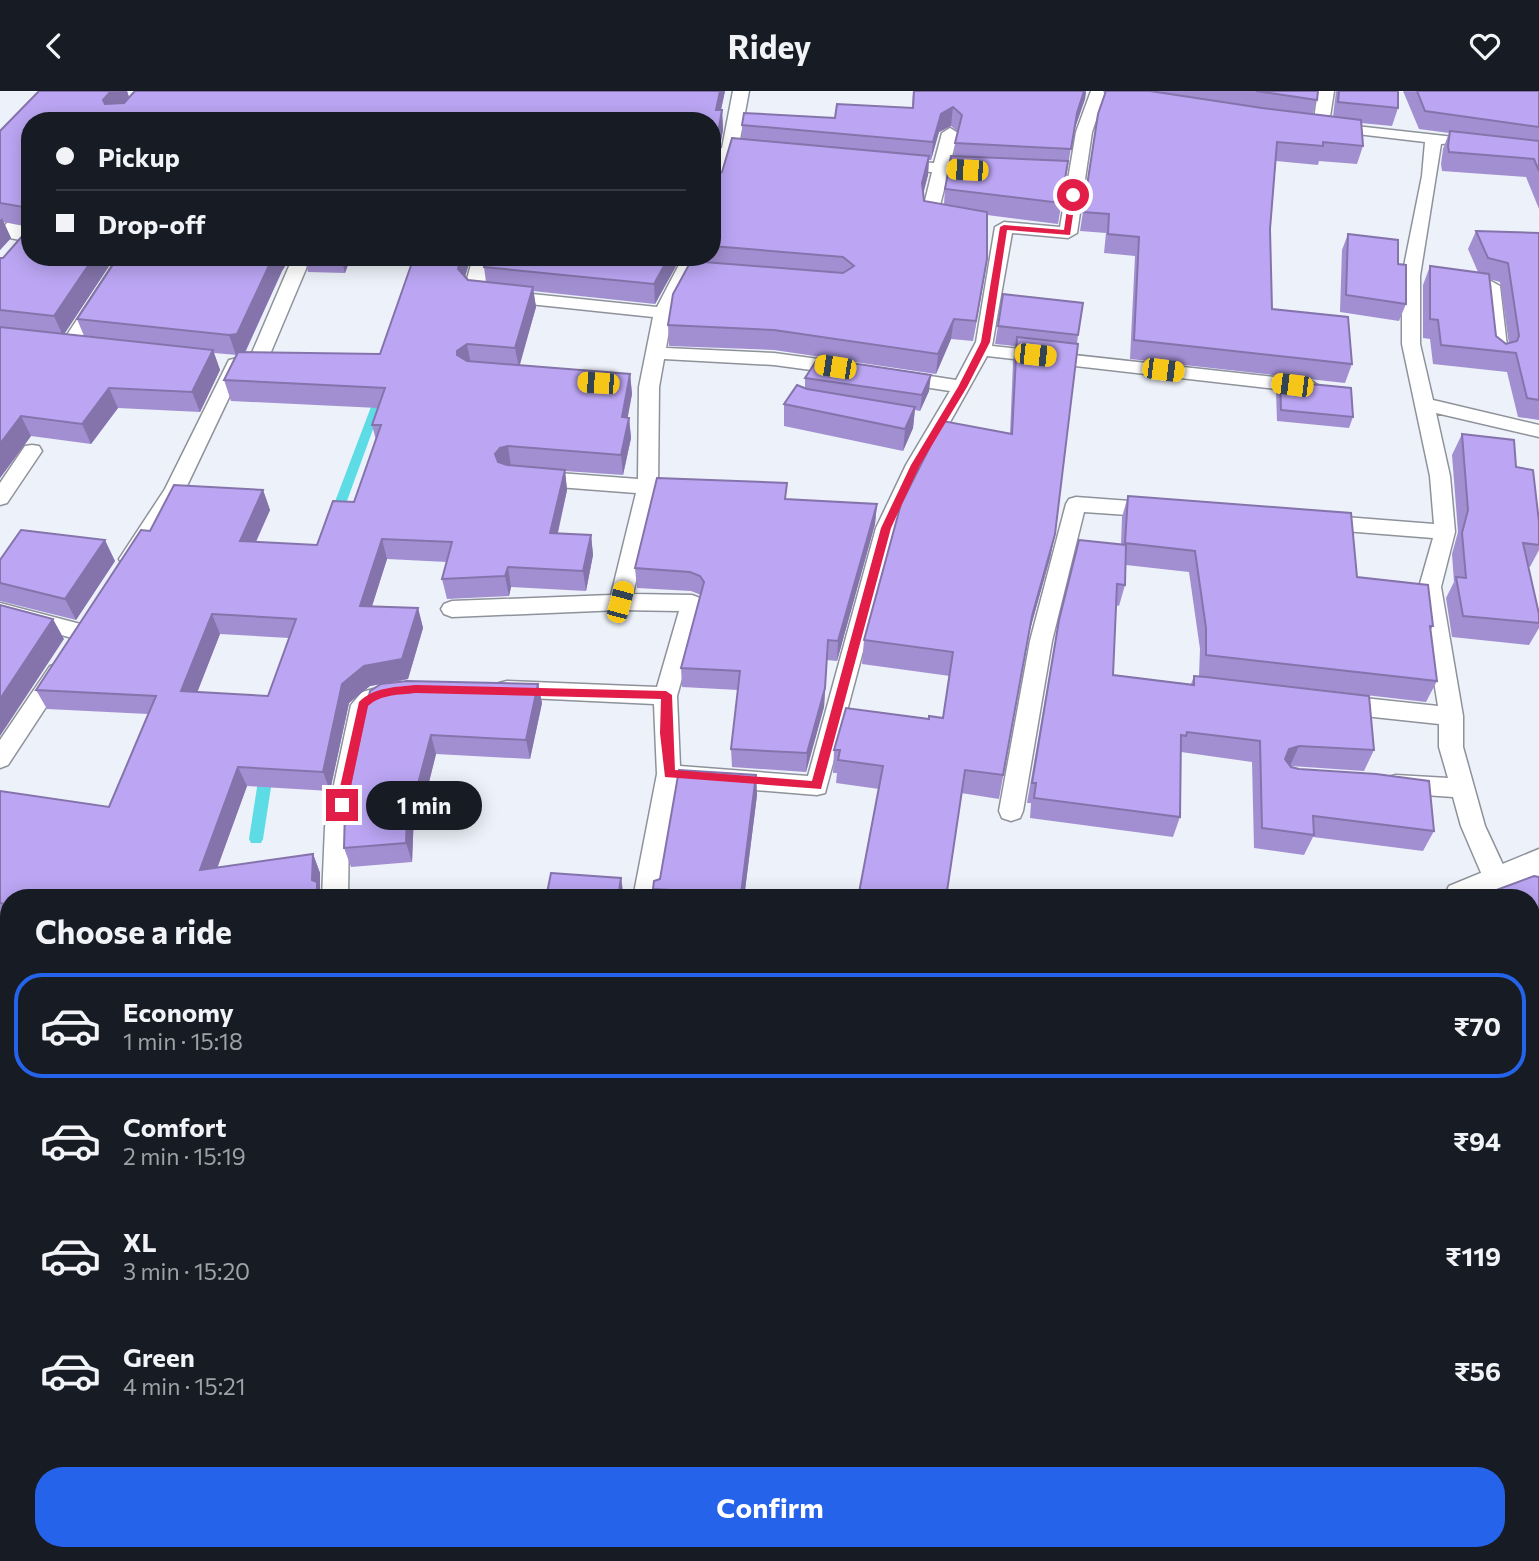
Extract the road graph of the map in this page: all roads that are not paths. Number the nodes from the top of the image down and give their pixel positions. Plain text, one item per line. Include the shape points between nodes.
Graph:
1 (741, 91) edge
2 (1326, 91) edge
3 (1096, 94) edge
4 (950, 133) dead end
5 (1434, 138) junction
6 (1460, 142) edge
7 (727, 152) edge
8 (874, 163) edge
9 (940, 169) junction
10 (994, 171) edge
11 (966, 223) edge
12 (0, 229) edge
13 (21, 238) edge
14 (120, 266) edge
15 (298, 266) edge
16 (480, 266) edge
17 (692, 267) edge
18 (1424, 278) junction
19 (663, 313) junction
20 (97, 348) edge
21 (981, 350) junction
22 (657, 353) junction
23 (1499, 355) edge
24 (229, 364) junction
25 (275, 365) edge
26 (962, 387) junction
27 (1331, 389) edge
28 (1425, 404) junction
29 (1539, 431) edge
30 (32, 451) dead end
31 (511, 476) edge
32 (648, 487) junction
33 (0, 498) edge
34 (1172, 511) edge
35 (1295, 520) edge
36 (1445, 532) junction
37 (120, 574) edge
38 (620, 602) junction
39 (452, 609) dead end
40 (0, 611) edge
41 (416, 689) edge
42 (484, 689) edge
43 (666, 695) junction
44 (1320, 702) edge
45 (1451, 716) junction
46 (0, 759) edge
47 (669, 774) junction
48 (1370, 782) edge
49 (1462, 787) junction
50 (1011, 811) dead end
51 (1539, 865) edge
52 (1498, 882) junction
53 (335, 889) edge
54 (648, 889) edge
55 (1483, 889) edge

1 - 7 lane
2 - 5 lane via 1315,125
3 - 21 lane via 1068,175 1068,233 997,227
4 - 9 lane
5 - 6 lane
5 - 18 lane
8 - 9 lane
9 - 10 lane
9 - 11 lane via 930,213 934,219
12 - 13 lane
14 - 20 lane via 63,344
15 - 24 lane via 259,359
16 - 19 lane via 474,291 479,294
17 - 19 lane
18 - 23 lane via 1491,286
18 - 28 lane via 1411,344
19 - 22 lane
21 - 26 lane
21 - 27 lane
22 - 26 lane via 774,359
22 - 32 lane via 642,387
24 - 25 lane
24 - 37 lane via 174,491
26 - 47 lane via 932,422 886,528 817,786
28 - 29 lane
28 - 36 lane via 1440,476
30 - 33 lane
31 - 32 lane
32 - 38 lane
34 - 50 lane via 1076,504 1041,641
35 - 36 lane
36 - 45 lane via 1430,587
38 - 39 lane
38 - 43 lane via 692,603
40 - 46 lane via 89,623
41 - 53 lane via 386,692 363,705 337,827
42 - 43 lane
43 - 47 lane
44 - 45 lane
45 - 49 lane via 1451,747
47 - 54 lane
48 - 49 lane
49 - 52 lane via 1473,826
51 - 52 street
52 - 55 street

